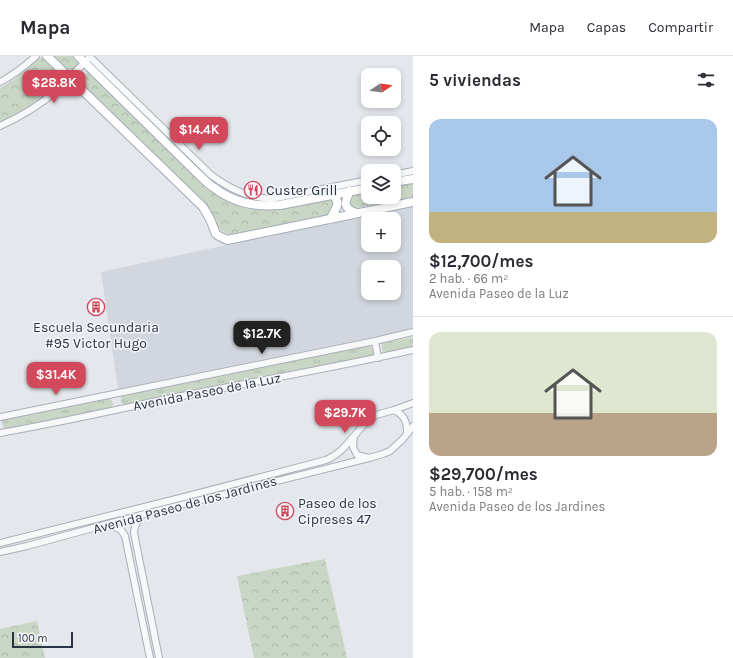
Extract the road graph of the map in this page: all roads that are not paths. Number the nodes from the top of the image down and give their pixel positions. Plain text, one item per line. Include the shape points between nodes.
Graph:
1 (36, 56) edge
2 (47, 56) edge
3 (78, 56) edge
4 (88, 59) edge
5 (70, 78) junction
6 (0, 82) edge
7 (0, 126) edge
8 (413, 171) edge
9 (401, 174) edge
10 (413, 179) edge
11 (361, 181) edge
12 (401, 181) edge
13 (361, 189) edge
14 (350, 191) junction
15 (333, 195) junction
16 (413, 202) edge
17 (356, 213) junction
18 (330, 219) junction
19 (413, 332) edge
20 (375, 341) junction
21 (413, 350) edge
22 (378, 358) junction
23 (413, 403) edge
24 (394, 410) junction
25 (0, 417) edge
26 (413, 426) edge
27 (0, 433) edge
28 (407, 433) junction
29 (354, 436) junction
30 (369, 458) junction
31 (184, 497) junction
32 (168, 501) junction
33 (186, 504) junction
34 (169, 508) junction
35 (141, 515) junction
36 (110, 524) junction
37 (77, 525) junction
38 (62, 528) junction
39 (79, 532) junction
40 (134, 533) junction
41 (64, 536) junction
42 (125, 536) junction
43 (0, 543) edge
44 (0, 552) edge
45 (146, 596) junction
46 (138, 598) junction
47 (150, 658) edge
48 (159, 658) edge

1 - 6 street
2 - 5 main road
3 - 4 main road
4 - 5 street
4 - 11 street via 211,175 236,191 271,199
4 - 15 main road via 196,172 225,195 244,204 272,206
5 - 7 street via 44,101
5 - 18 main road via 203,207 218,236 227,240
8 - 9 street
10 - 12 main road
13 - 14 main road
14 - 15 main road
14 - 17 main road via 346,206
15 - 18 main road via 338,201
16 - 17 main road
17 - 18 main road
19 - 20 street, Avenida Paseo de la Luz
20 - 22 street
20 - 25 street, Avenida Paseo de la Luz
21 - 22 street, Avenida Paseo de la Luz
22 - 27 street, Avenida Paseo de la Luz
23 - 24 street
24 - 28 street via 405,420
24 - 29 street via 367,420
26 - 28 street
28 - 30 street via 390,450
29 - 30 street via 354,451
29 - 31 street, Avenida Paseo de los Jardines via 340,452 326,460
30 - 33 street, Avenida Paseo de los Jardines
31 - 32 street, Avenida Paseo de los Jardines
31 - 33 street
32 - 34 street
32 - 37 street, Avenida Paseo de los Jardines
33 - 34 street, Avenida Paseo de los Jardines
34 - 35 street, Avenida Paseo de los Jardines
35 - 36 street, Avenida Paseo de los Jardines
35 - 40 street via 134,526
36 - 39 street, Avenida Paseo de los Jardines
36 - 42 street via 121,530
37 - 38 street, Avenida Paseo de los Jardines
37 - 39 street
38 - 41 street
38 - 43 street, Avenida Paseo de los Jardines
39 - 41 street, Avenida Paseo de los Jardines
40 - 42 street via 130,531
40 - 45 street
41 - 44 street, Avenida Paseo de los Jardines
42 - 46 street
45 - 46 street
45 - 48 street
46 - 47 street

